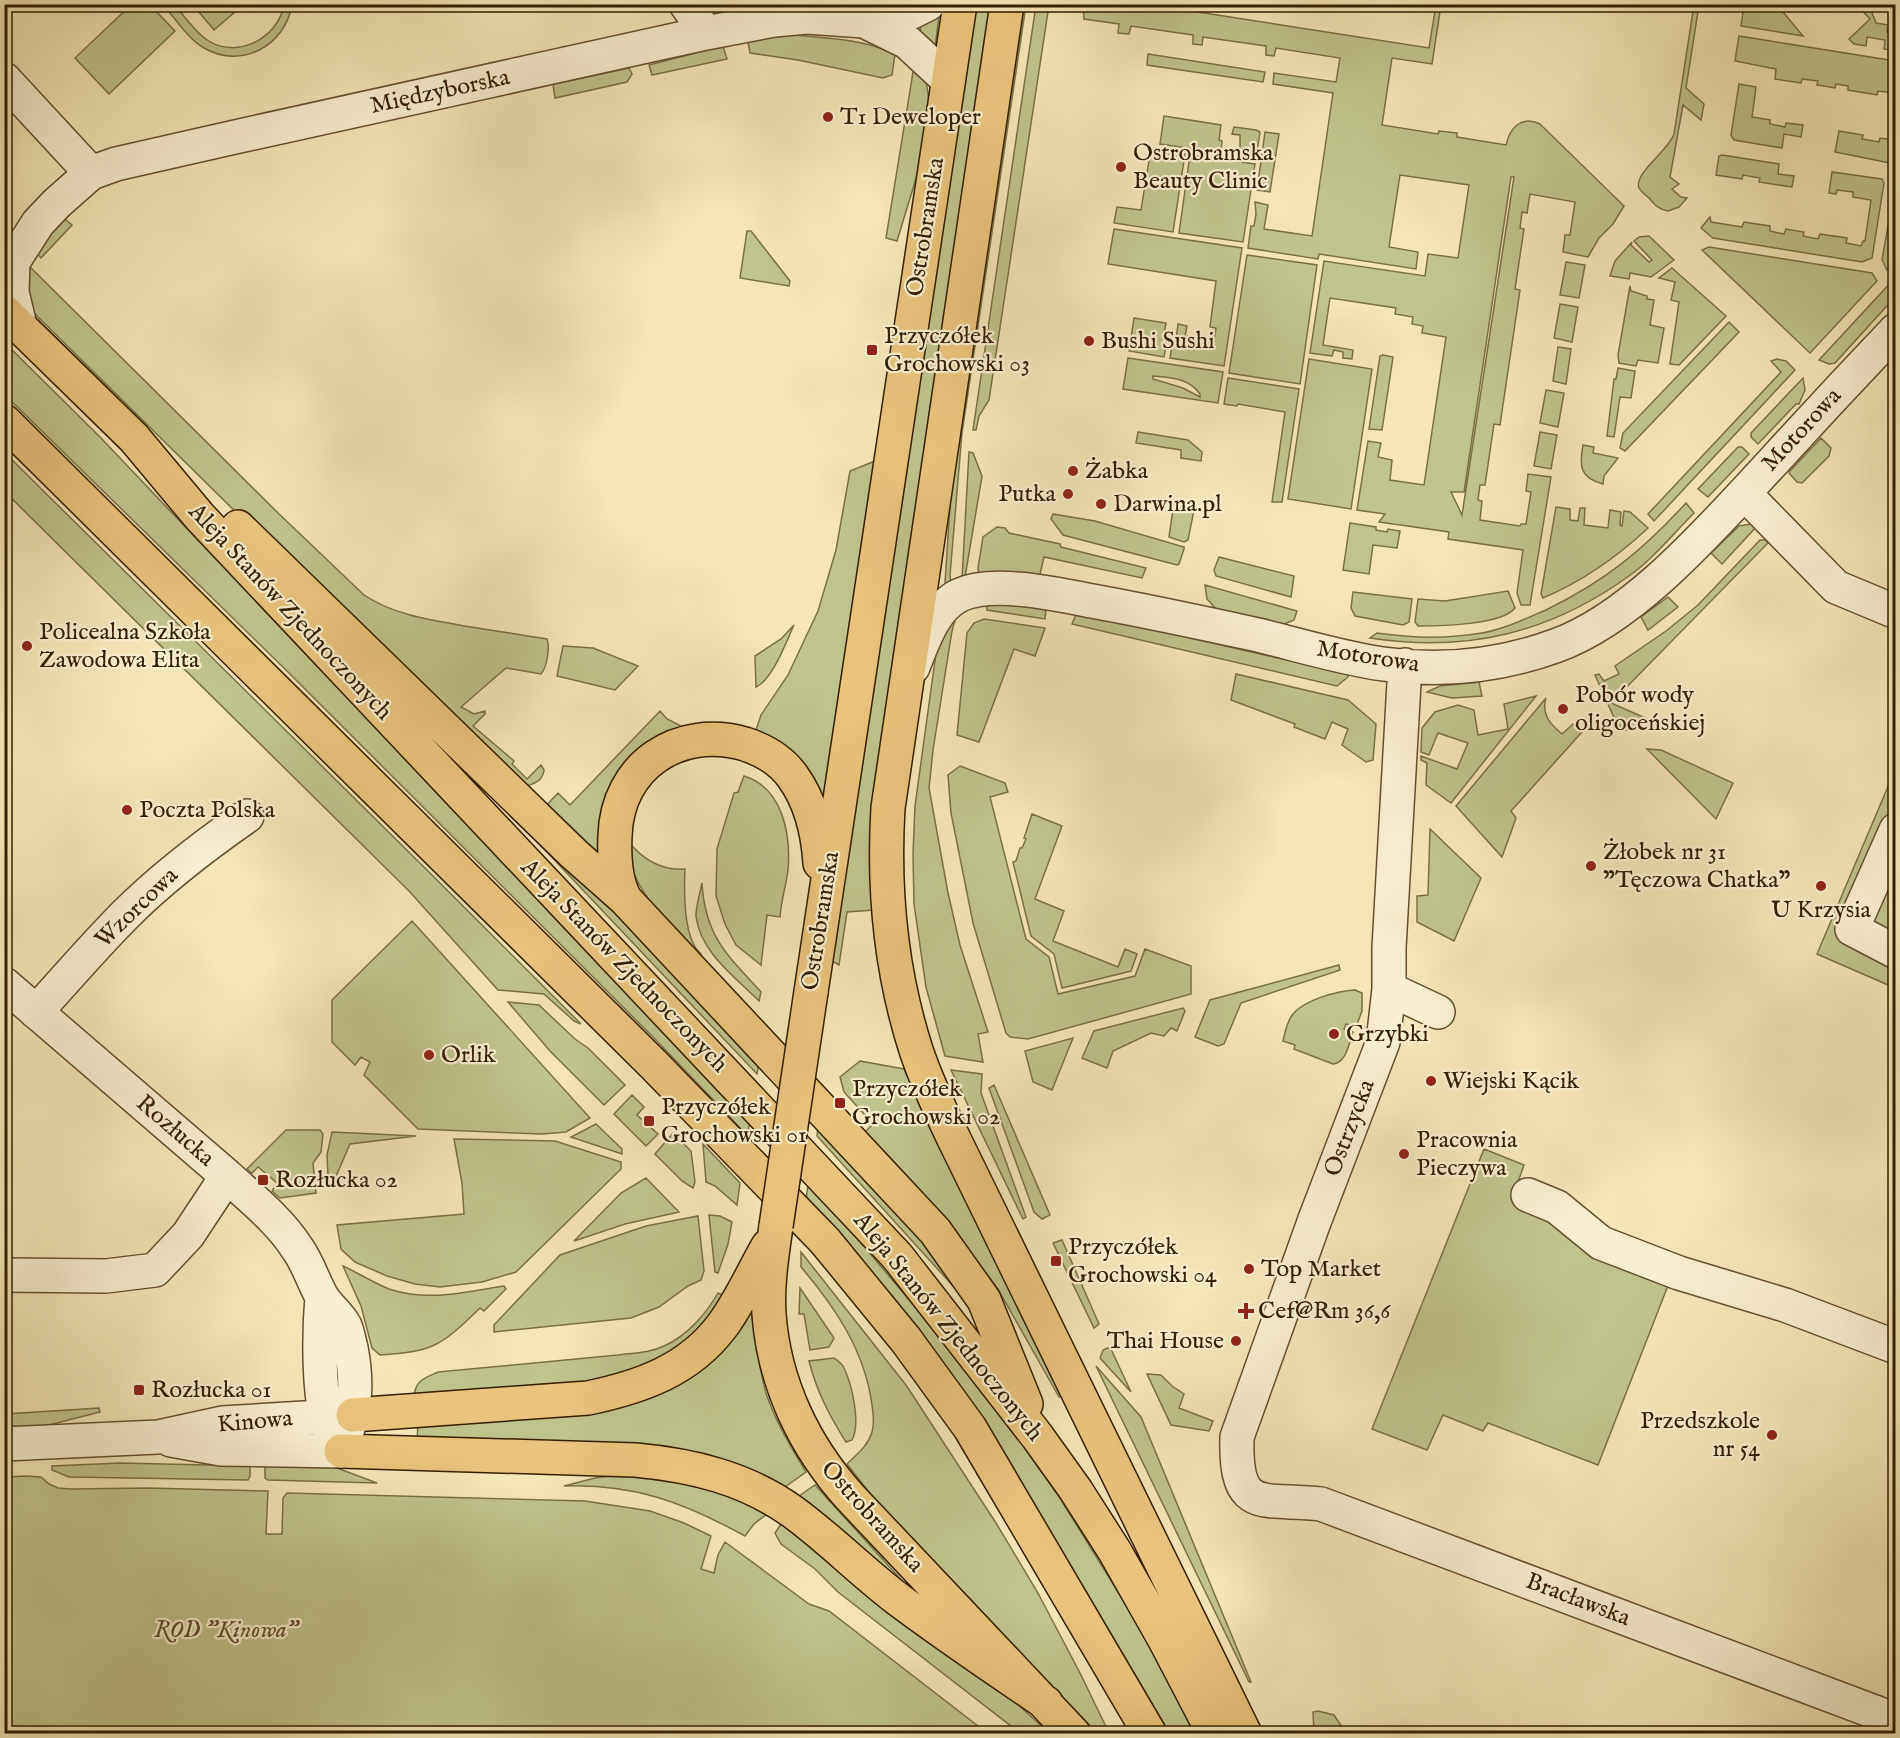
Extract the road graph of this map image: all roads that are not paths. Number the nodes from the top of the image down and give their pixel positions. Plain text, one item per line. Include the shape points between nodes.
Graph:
1 (686, 4) edge
2 (928, 4) edge
3 (960, 4) edge
4 (1007, 4) edge
5 (864, 21) junction
6 (706, 33) junction
7 (4, 79) edge
8 (948, 80) junction
9 (91, 173) junction
10 (38, 223) junction
11 (4, 244) edge
12 (12, 319) edge
13 (1896, 330) edge
14 (4, 421) edge
15 (134, 438) junction
16 (1744, 494) junction
17 (1896, 612) edge
18 (1405, 665) junction
19 (909, 677) junction
20 (247, 816) dead end
21 (1896, 830) edge
22 (625, 899) junction
23 (821, 921) junction
24 (1896, 952) edge
25 (4, 984) edge
26 (1389, 989) junction
27 (36, 1011) junction
28 (1438, 1012) dead end
29 (227, 1176) junction
30 (1528, 1195) dead end
31 (776, 1226) junction
32 (4, 1275) edge
33 (1896, 1347) edge
34 (339, 1416) junction
35 (1037, 1436) junction
36 (158, 1437) junction
37 (4, 1444) edge
38 (341, 1451) junction
39 (1257, 1498) joint
40 (1046, 1703) junction
41 (1896, 1720) edge
42 (1074, 1734) edge
43 (1150, 1734) edge
44 (1214, 1734) edge
45 (1245, 1734) edge

1 - 6 street
2 - 5 street, Międzyborska via 912,12
3 - 8 main road, Ostrobramska
4 - 19 main road, Ostrobramska
5 - 6 street, Międzyborska via 807,17
5 - 8 street, Międzyborska via 907,42
6 - 9 street, Międzyborska via 116,164
7 - 9 street
8 - 23 main road, Ostrobramska
9 - 10 street, Międzyborska
10 - 11 street, Międzyborska
10 - 12 street, Międzyborska via 13,262
12 - 15 main road, Aleja Stanów Zjednoczonych
13 - 16 street, Motorowa
14 - 43 main road, Aleja Stanów Zjednoczonych via 603,1014 825,1241 906,1340 970,1428
15 - 22 main road via 214,504
15 - 35 main road, Aleja Stanów Zjednoczonych via 208,526 897,1256
16 - 17 street via 1836,587
16 - 18 street, Motorowa via 1670,568 1595,627 1558,645 1516,658 1474,666
18 - 19 street, Motorowa via 1383,664 1179,617 1065,596 981,588 947,604 924,639
18 - 26 street, Ostrzycka
19 - 45 main road, Ostrobramska via 888,808 886,886 900,996 917,1052 958,1149
20 - 27 street, Wzorcowa via 207,844 125,914
21 - 24 street via 1852,929
22 - 23 main road via 618,882 614,846 618,806 627,789 645,764 660,753 694,740 735,741 780,762 793,775 806,799 818,835
22 - 35 main road via 935,1231 984,1300
23 - 31 main road, Ostrobramska, bridge
25 - 27 street, Rozłucka
26 - 28 street
26 - 39 street, Ostrzycka via 1383,1042 1237,1437 1236,1463 1243,1485
27 - 29 street, Rozłucka
29 - 32 street via 188,1235 155,1270 106,1276
29 - 34 street, Rozłucka via 290,1238 311,1270 322,1297 342,1321 355,1380
30 - 33 street via 1557,1207 1601,1243
31 - 34 main road via 723,1325 680,1366 641,1384 605,1395 543,1403
31 - 40 main road, Ostrobramska via 769,1313 780,1376 814,1451 834,1480
34 - 36 street, Kinowa via 222,1423
34 - 38 street, Rozłucka
35 - 44 main road, Aleja Stanów Zjednoczonych via 1114,1550
36 - 37 street, Kinowa
36 - 38 street, Kinowa via 215,1448
38 - 40 main road via 635,1460 701,1469 735,1481 794,1513 897,1599
39 - 41 street, Bracławska via 1321,1504
40 - 42 main road, Ostrobramska

